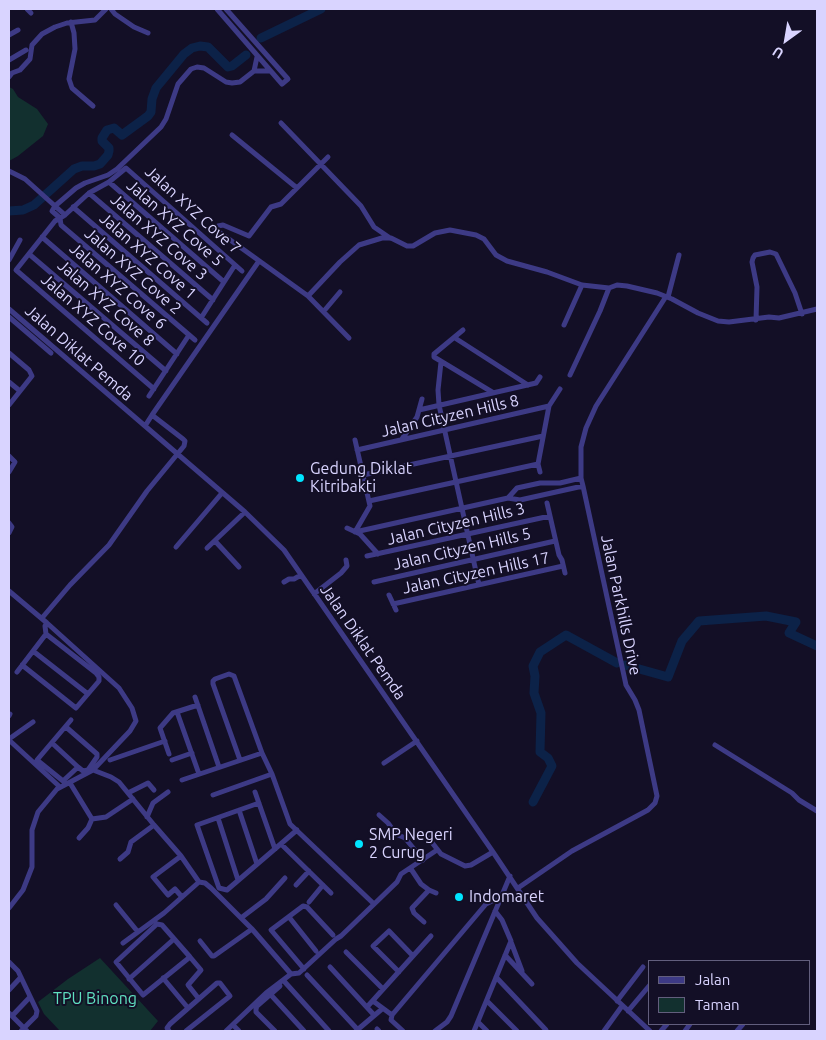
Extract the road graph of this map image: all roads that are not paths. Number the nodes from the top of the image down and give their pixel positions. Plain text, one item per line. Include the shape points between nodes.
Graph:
1 (106, 9) edge
2 (111, 9) edge
3 (217, 9) edge
4 (226, 9) edge
5 (71, 22) junction
6 (18, 30) dead end
7 (148, 33) dead end
8 (9, 35) edge
9 (26, 50) dead end
10 (257, 57) junction
11 (9, 60) edge
12 (254, 71) junction
13 (270, 71) junction
14 (9, 77) edge
15 (93, 106) dead end
16 (281, 123) dead end
17 (232, 135) dead end
18 (328, 157) dead end
19 (320, 163) junction
20 (9, 172) edge
21 (109, 182) junction
22 (297, 188) junction
23 (89, 193) junction
24 (55, 206) junction
25 (73, 207) junction
26 (62, 216) junction
27 (42, 237) junction
28 (391, 238) junction
29 (20, 240) dead end
30 (29, 254) junction
31 (680, 255) dead end
32 (9, 260) edge
33 (259, 261) junction
34 (235, 265) junction
35 (242, 271) dead end
36 (224, 282) junction
37 (582, 285) junction
38 (609, 288) junction
39 (340, 292) dead end
40 (308, 296) junction
41 (666, 297) junction
42 (213, 300) junction
43 (9, 309) edge
44 (817, 309) edge
45 (324, 312) junction
46 (802, 314) junction
47 (9, 317) edge
48 (201, 318) junction
49 (16, 319) junction
50 (756, 320) junction
51 (207, 323) dead end
52 (564, 325) dead end
53 (463, 330) dead end
54 (31, 332) junction
55 (189, 336) junction
56 (349, 338) dead end
57 (454, 338) junction
58 (195, 340) dead end
59 (9, 353) edge
60 (51, 353) dead end
61 (177, 354) junction
62 (441, 362) junction
63 (166, 371) junction
64 (570, 375) dead end
65 (540, 377) dead end
66 (9, 382) edge
67 (528, 385) junction
68 (154, 389) junction
69 (560, 389) dead end
70 (20, 391) junction
71 (492, 393) junction
72 (149, 396) dead end
73 (422, 399) dead end
74 (9, 405) edge
75 (440, 405) junction
76 (549, 406) junction
77 (419, 410) junction
78 (152, 415) junction
79 (144, 426) junction
80 (445, 430) junction
81 (544, 436) junction
82 (355, 440) dead end
83 (401, 440) junction
84 (357, 450) junction
85 (178, 454) junction
86 (9, 456) edge
87 (451, 456) junction
88 (538, 464) junction
89 (9, 472) edge
90 (540, 472) dead end
91 (363, 475) junction
92 (581, 478) junction
93 (457, 482) junction
94 (583, 486) junction
95 (222, 493) junction
96 (508, 498) junction
97 (369, 502) junction
98 (547, 503) dead end
99 (462, 508) junction
100 (245, 512) junction
101 (550, 516) junction
102 (9, 523) edge
103 (347, 528) dead end
104 (355, 532) junction
105 (9, 533) edge
106 (468, 534) junction
107 (215, 541) junction
108 (555, 541) junction
109 (176, 547) dead end
110 (208, 548) dead end
111 (378, 554) junction
112 (367, 556) dead end
113 (474, 559) junction
114 (346, 560) dead end
115 (563, 566) junction
116 (239, 567) dead end
117 (565, 573) dead end
118 (301, 575) junction
119 (284, 582) dead end
120 (374, 582) dead end
121 (479, 585) junction
122 (9, 591) edge
123 (314, 594) junction
124 (389, 595) dead end
125 (393, 604) junction
126 (396, 610) dead end
127 (42, 618) junction
128 (47, 623) junction
129 (46, 634) junction
130 (33, 651) junction
131 (22, 665) junction
132 (17, 672) dead end
133 (88, 694) junction
134 (195, 698) dead end
135 (198, 705) junction
136 (177, 712) junction
137 (71, 720) dead end
138 (33, 722) dead end
139 (66, 727) junction
140 (9, 740) edge
141 (165, 741) junction
142 (417, 741) junction
143 (52, 743) junction
144 (715, 745) dead end
145 (192, 753) junction
146 (262, 753) junction
147 (169, 754) dead end
148 (110, 760) dead end
149 (172, 760) dead end
150 (240, 760) junction
151 (384, 763) dead end
152 (78, 767) junction
153 (219, 767) junction
154 (93, 770) junction
155 (199, 774) junction
156 (272, 774) junction
157 (182, 780) dead end
158 (70, 783) junction
159 (62, 785) junction
160 (154, 790) dead end
161 (168, 792) dead end
162 (255, 792) dead end
163 (128, 793) junction
164 (213, 795) dead end
165 (133, 799) junction
166 (259, 803) junction
167 (239, 810) junction
168 (817, 811) edge
169 (379, 815) dead end
170 (147, 817) junction
171 (218, 818) junction
172 (92, 819) junction
173 (154, 825) junction
174 (297, 830) junction
175 (426, 835) dead end
176 (79, 838) dead end
177 (281, 844) junction
178 (275, 849) junction
179 (438, 850) junction
180 (494, 852) junction
181 (181, 856) junction
182 (120, 859) dead end
183 (424, 860) junction
184 (257, 864) junction
185 (411, 869) junction
186 (309, 871) junction
187 (510, 876) junction
188 (285, 878) dead end
189 (238, 880) junction
190 (199, 882) junction
191 (296, 885) dead end
192 (323, 885) junction
193 (518, 888) junction
194 (429, 890) junction
195 (331, 893) dead end
196 (436, 893) dead end
197 (182, 897) junction
198 (499, 900) junction
199 (308, 902) dead end
200 (374, 904) junction
201 (116, 905) dead end
202 (9, 908) edge
203 (495, 912) junction
204 (289, 917) junction
205 (241, 918) junction
206 (424, 922) dead end
207 (252, 929) junction
208 (138, 932) junction
209 (333, 935) dead end
210 (430, 936) dead end
211 (174, 939) junction
212 (200, 941) dead end
213 (510, 941) junction
214 (123, 942) dead end
215 (316, 951) dead end
216 (346, 952) dead end
217 (505, 955) junction
218 (413, 956) junction
219 (190, 957) junction
220 (9, 963) edge
221 (330, 966) dead end
222 (643, 967) dead end
223 (304, 969) junction
224 (399, 972) junction
225 (291, 974) junction
226 (523, 974) junction
227 (307, 975) dead end
228 (20, 977) junction
229 (496, 977) junction
230 (163, 978) junction
231 (129, 979) junction
232 (284, 981) junction
233 (532, 984) dead end
234 (648, 987) edge
235 (9, 990) edge
236 (383, 990) junction
237 (271, 995) junction
238 (30, 997) junction
239 (198, 999) junction
240 (373, 1001) junction
241 (487, 1001) junction
242 (617, 1001) junction
243 (622, 1006) junction
244 (368, 1007) junction
245 (188, 1008) junction
246 (382, 1008) junction
247 (628, 1011) junction
248 (10, 1014) edge
249 (374, 1015) junction
250 (392, 1016) junction
251 (478, 1022) junction
252 (233, 1025) junction
253 (24, 1030) edge
254 (357, 1030) edge
255 (546, 1030) dead end
256 (169, 1031) edge
257 (186, 1031) edge
258 (226, 1031) edge
259 (239, 1031) edge
260 (275, 1031) edge
261 (304, 1031) edge
262 (329, 1031) edge
263 (404, 1031) edge
264 (435, 1031) edge
265 (474, 1031) edge
266 (487, 1031) edge
267 (517, 1031) edge
268 (604, 1031) edge
269 (650, 1031) edge

1 - 5 street via 95,20
2 - 7 street via 134,28
3 - 10 street
4 - 13 street via 288,78 282,84
5 - 14 street via 55,27 34,41 30,59
5 - 15 street via 75,49 69,79 72,88
6 - 8 street
9 - 11 street
10 - 12 street
10 - 13 street
12 - 13 street
12 - 24 street via 240,82 232,83 204,68 191,69 178,84 161,127 117,169 85,182
16 - 19 street
17 - 22 street
18 - 19 street
19 - 22 street
19 - 28 street via 363,208 374,227
20 - 24 street via 25,179
21 - 23 street
21 - 34 street, Jalan XYZ Cove 7 via 126,168
21 - 36 street, Jalan XYZ Cove 5
22 - 33 street via 281,204 271,206 249,236 223,225 215,229
23 - 25 street
23 - 42 street, Jalan XYZ Cove 3
24 - 26 street, Jalan XYZ Cove 2 via 52,211
25 - 26 street
25 - 48 street, Jalan XYZ Cove 1
26 - 27 street
26 - 55 street, Jalan XYZ Cove 2 via 61,225
27 - 30 street
27 - 61 street, Jalan XYZ Cove 6
28 - 37 street via 413,246 443,231 476,235 507,261
28 - 40 street via 359,245
29 - 32 street
30 - 63 street, Jalan XYZ Cove 8
30 - 68 street, Jalan XYZ Cove 10 via 16,270
31 - 41 street, Jalan Parkhills Drive
33 - 40 street
33 - 78 street
34 - 35 street, Jalan XYZ Cove 7
34 - 36 street
36 - 42 street
37 - 38 street
37 - 52 street
38 - 41 street via 627,286
38 - 64 street
39 - 45 street
40 - 45 street
41 - 50 street via 718,321
41 - 92 street, Jalan Parkhills Drive via 596,406 581,447
42 - 48 street
43 - 49 street, Jalan Diklat Pemda
44 - 46 street
45 - 56 street
46 - 50 street
46 - 50 street via 776,254 770,252 755,255 752,262 757,287
47 - 49 street
48 - 51 street, Jalan XYZ Cove 1
49 - 54 street, Jalan Diklat Pemda
53 - 57 street
54 - 60 street
54 - 79 street, Jalan Diklat Pemda
55 - 58 street, Jalan XYZ Cove 2
55 - 61 street
57 - 62 street via 434,354
57 - 67 street
59 - 70 street via 32,373
61 - 63 street
62 - 71 street
62 - 75 street
63 - 68 street
65 - 67 street via 536,383
66 - 70 street
67 - 71 street
68 - 72 street
69 - 76 street
70 - 74 street
71 - 75 street
73 - 77 street
75 - 77 street
75 - 80 street
76 - 80 street, Jalan Cityzen Hills 8
76 - 81 street
77 - 83 street
78 - 79 street
78 - 85 street via 185,441
79 - 85 street, Jalan Diklat Pemda
80 - 83 street, Jalan Cityzen Hills 8
80 - 87 street
81 - 87 street
81 - 88 street
82 - 84 street
83 - 84 street, Jalan Cityzen Hills 8
84 - 91 street
85 - 95 street, Jalan Diklat Pemda
85 - 127 street via 109,545
86 - 89 street via 15,462
87 - 91 street
87 - 93 street
88 - 90 street
88 - 93 street
91 - 97 street
92 - 94 street, Jalan Parkhills Drive
92 - 96 street via 517,488
93 - 97 street
93 - 99 street
94 - 96 street via 520,500
94 - 193 street, Jalan Parkhills Drive via 626,685 639,710 657,796 648,810 572,851
95 - 100 street, Jalan Diklat Pemda
95 - 109 street
96 - 99 street
97 - 104 street via 370,506
98 - 101 street, Jalan Cityzen Hills 17
99 - 104 street
99 - 106 street
100 - 107 street
100 - 118 street, Jalan Diklat Pemda via 284,550
101 - 106 street, Jalan Cityzen Hills 3
101 - 108 street, Jalan Cityzen Hills 17
102 - 105 street via 12,527
103 - 104 street
104 - 111 street
106 - 111 street, Jalan Cityzen Hills 3
106 - 113 street
107 - 110 street
107 - 116 street
108 - 113 street, Jalan Cityzen Hills 5
108 - 115 street, Jalan Cityzen Hills 17
111 - 112 street, Jalan Cityzen Hills 3
113 - 120 street, Jalan Cityzen Hills 5
113 - 121 street
114 - 123 street via 347,566 341,573
115 - 117 street, Jalan Cityzen Hills 17
115 - 121 street, Jalan Cityzen Hills 17
118 - 119 street
118 - 123 street, Jalan Diklat Pemda
121 - 125 street, Jalan Cityzen Hills 17
122 - 127 street
123 - 142 street, Jalan Diklat Pemda
124 - 125 street, Jalan Cityzen Hills 17
125 - 126 street, Jalan Cityzen Hills 17
127 - 128 street
128 - 129 street
128 - 154 street via 120,688 132,708 136,721 130,731
129 - 130 street
129 - 133 street via 99,677
130 - 131 street
130 - 133 street
131 - 132 street
131 - 133 street via 75,708
134 - 135 street
135 - 136 street
135 - 153 street
136 - 141 street via 160,728
136 - 145 street
137 - 139 street
138 - 140 street
139 - 143 street
139 - 152 street via 97,754 88,770
140 - 159 street
141 - 147 street
141 - 148 street
142 - 151 street
142 - 180 street, Jalan Diklat Pemda
143 - 152 street
143 - 159 street via 37,761
144 - 168 street
145 - 149 street
145 - 155 street
146 - 150 street
146 - 150 street via 234,676 229,674 216,678 213,684
146 - 156 street
150 - 153 street
152 - 159 street
153 - 155 street
154 - 158 street
154 - 163 street via 116,779
155 - 157 street
156 - 164 street
156 - 174 street via 287,818
158 - 159 street
158 - 172 street
159 - 202 street via 38,812 32,830 32,868 23,890
160 - 163 street via 148,783
161 - 170 street via 153,803
162 - 166 street
163 - 165 street
165 - 170 street
165 - 172 street via 106,817
166 - 167 street
166 - 178 street
167 - 171 street
167 - 184 street
169 - 183 street
170 - 173 street
171 - 189 street
171 - 189 street via 197,826 219,888 227,890
172 - 176 street
173 - 181 street
173 - 182 street via 131,842 128,852
174 - 177 street
174 - 200 street
175 - 179 street
177 - 178 street
177 - 186 street
178 - 184 street
179 - 180 street via 468,866
179 - 183 street
180 - 187 street, Jalan Diklat Pemda
181 - 190 street
181 - 197 street via 153,877 168,896 175,889
183 - 185 street
184 - 189 street
185 - 194 street via 416,879
185 - 200 street via 401,874
186 - 191 street
186 - 192 street
187 - 193 street, Jalan Diklat Pemda
187 - 198 street
188 - 205 street
190 - 197 street
190 - 205 street via 211,888
192 - 195 street
192 - 199 street
193 - 242 street, Jalan Diklat Pemda via 558,943
194 - 196 street
194 - 206 street via 412,908
197 - 208 street
198 - 203 street
198 - 250 street via 486,904
200 - 223 street
201 - 208 street
203 - 213 street via 502,920
203 - 264 street via 451,1016
204 - 209 street via 306,906
204 - 215 street
204 - 223 street via 271,930
205 - 207 street
207 - 212 street via 214,956
207 - 225 street
208 - 214 street
210 - 218 street
211 - 219 street
211 - 231 street
211 - 231 street via 158,924 117,960 116,965
213 - 217 street
213 - 226 street
216 - 236 street
217 - 226 street
217 - 229 street
218 - 224 street
218 - 224 street via 389,931 373,946
219 - 230 street
219 - 239 street via 201,970 188,984
220 - 228 street
221 - 244 street
222 - 242 street
223 - 225 street via 299,974
224 - 236 street
225 - 232 street
226 - 233 street
227 - 254 street
228 - 235 street
228 - 238 street
229 - 241 street
229 - 255 street
230 - 231 street via 144,995
230 - 245 street
232 - 237 street
232 - 252 street via 266,993
232 - 262 street
234 - 247 street
236 - 240 street
237 - 260 street via 257,1006 256,1012
237 - 261 street
238 - 248 street
238 - 253 street via 38,1014
239 - 245 street
239 - 257 street via 218,983 230,995
240 - 244 street
240 - 246 street
241 - 251 street
241 - 267 street
242 - 243 street, Jalan Diklat Pemda
243 - 247 street, Jalan Diklat Pemda
243 - 268 street
244 - 249 street
245 - 256 street via 168,1026
246 - 249 street
246 - 250 street
247 - 269 street, Jalan Diklat Pemda
248 - 253 street
249 - 254 street
250 - 263 street via 391,1020
251 - 265 street
251 - 266 street
252 - 258 street
252 - 259 street

